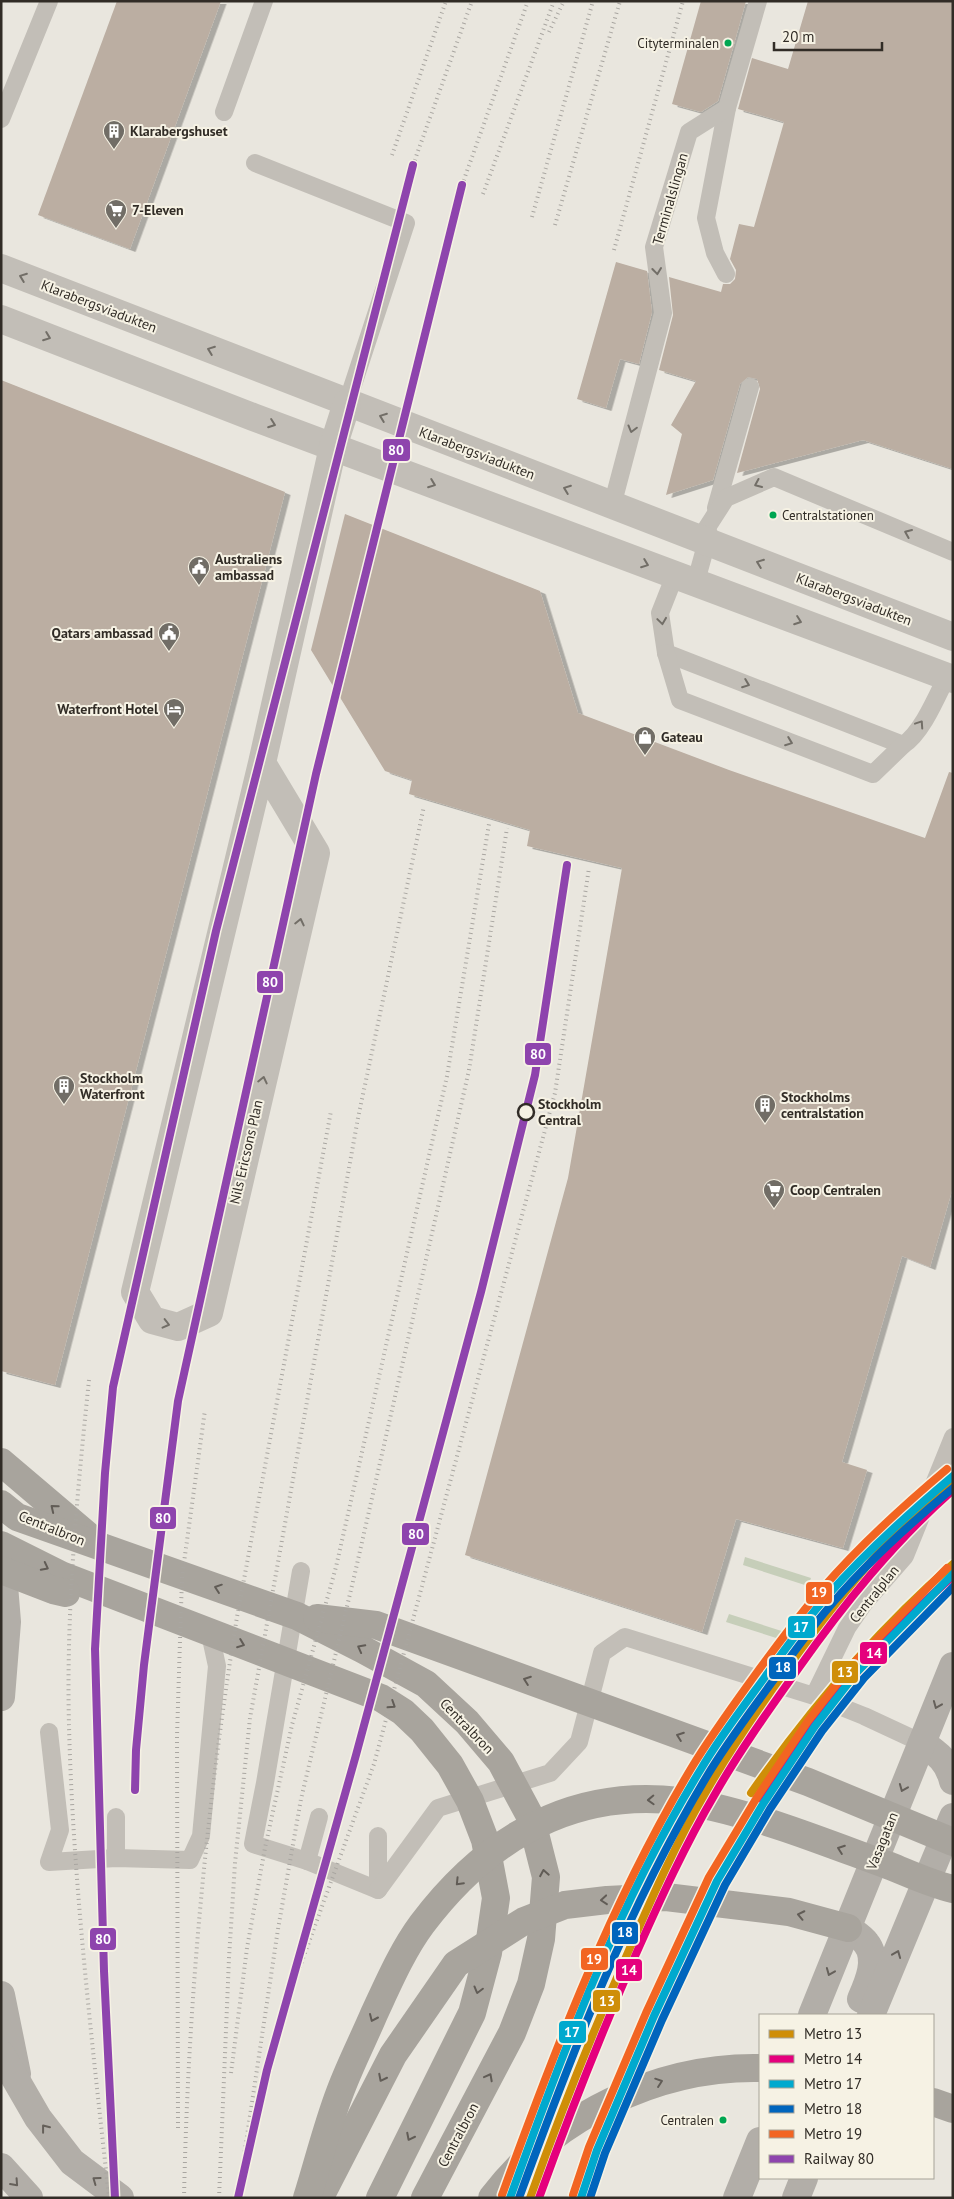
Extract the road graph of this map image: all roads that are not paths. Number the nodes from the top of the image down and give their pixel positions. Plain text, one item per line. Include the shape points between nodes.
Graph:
1 (50, 1) edge
2 (264, 1) edge
3 (758, 1) edge
4 (727, 108) junction
5 (224, 112) dead end
6 (1, 120) edge
7 (255, 163) dead end
8 (1, 268) edge
9 (726, 274) dead end
10 (1, 319) edge
11 (750, 387) dead end
12 (346, 402) junction
13 (333, 447) junction
14 (612, 506) junction
15 (699, 540) junction
16 (600, 547) junction
17 (953, 552) edge
18 (686, 575) junction
19 (953, 637) edge
20 (666, 653) junction
21 (951, 671) edge
22 (903, 745) junction
23 (262, 763) junction
24 (953, 1437) edge
25 (1, 1462) edge
26 (1, 1504) edge
27 (1, 1547) edge
28 (106, 1550) junction
29 (1, 1570) edge
30 (301, 1571) dead end
31 (4, 1613) edge
32 (163, 1614) junction
33 (297, 1616) junction
34 (212, 1643) dead end
35 (953, 1666) edge
36 (814, 1696) junction
37 (1, 1697) edge
38 (49, 1732) dead end
39 (922, 1743) junction
40 (953, 1781) edge
41 (953, 1786) edge
42 (116, 1817) dead end
43 (319, 1817) dead end
44 (952, 1827) edge
45 (378, 1836) dead end
46 (116, 1858) junction
47 (307, 1861) junction
48 (953, 1889) edge
49 (378, 1890) junction
50 (848, 1928) junction
51 (1, 1995) edge
52 (812, 2014) edge
53 (863, 2014) edge
54 (872, 2014) edge
55 (1, 2054) edge
56 (759, 2068) edge
57 (22, 2092) junction
58 (934, 2102) edge
59 (953, 2109) edge
60 (759, 2143) edge
61 (1, 2167) edge
62 (29, 2198) edge
63 (120, 2198) edge
64 (307, 2198) edge
65 (320, 2198) edge
66 (380, 2198) edge
67 (425, 2198) edge
68 (492, 2198) edge
69 (737, 2198) edge

1 - 6 lane
2 - 5 lane
3 - 4 lane
4 - 9 lane via 706,218 715,253
4 -> 14 lane, Terminalslingan via 689,132 654,247 662,313
7 - 12 lane via 406,223
12 -> 8 street, Klarabergsviadukten
10 -> 13 street
11 - 18 lane
12 - 13 street, Nils Ericsons Plan
14 -> 12 street, Klarabergsviadukten
13 -> 16 street
13 - 23 street, Nils Ericsons Plan
14 - 15 street, Klarabergsviadukten
14 - 16 street
17 -> 15 lane via 774,477 726,498
19 -> 15 street, Klarabergsviadukten
16 -> 18 street
18 -> 20 lane via 660,613
18 -> 21 street
20 -> 22 lane
20 -> 22 lane via 680,700 873,774
22 -> 21 lane via 924,720
23 -> 23 street, Nils Ericsons Plan via 135,1292 152,1320 178,1327 209,1313 316,853
24 - 36 lane, Centralplan via 905,1556 847,1628
28 -> 25 highway
26 - 28 highway, Centralbron via 17,1517
27 - 31 main road
27 -> 32 highway via 61,1575
33 -> 28 highway, Centralbron
29 - 32 highway via 53,1590
30 - 47 lane via 253,1844
31 - 37 main road
32 -> 66 highway via 381,1698 404,1712 450,1765 485,1840 496,1898 488,1953 472,2013
44 -> 33 highway via 808,1782 376,1625
67 -> 33 highway, Centralbron via 512,2033 531,1984 541,1939 546,1877 531,1818 501,1762 467,1722 426,1684
34 - 46 lane via 217,1666 200,1836 190,1860
35 -> 39 main road, Vasagatan
36 - 39 lane
36 - 49 lane via 625,1637 602,1653 579,1742 550,1772 438,1808
38 - 46 lane via 60,1830 49,1862
39 - 40 main road via 950,1767
39 -> 50 main road, Vasagatan
41 - 44 main road via 948,1802
42 - 46 lane
43 - 47 lane
54 -> 44 main road
45 - 49 lane
47 - 49 lane
48 -> 64 highway via 772,1824 712,1807 662,1799 612,1801 565,1811 522,1832 490,1853 459,1882 422,1925 389,1981 340,2092
50 -> 52 main road, Vasagatan
50 - 53 main road via 867,1944 872,1959 870,1978 861,2001
50 -> 65 highway via 789,1912 666,1897 565,1904 524,1921 456,1964 394,2056
51 - 57 main road
55 - 57 main road
68 -> 56 highway via 548,2140 623,2095 683,2074
63 -> 57 main road via 72,2162
58 - 59 highway
60 - 69 main road
61 -> 62 main road

